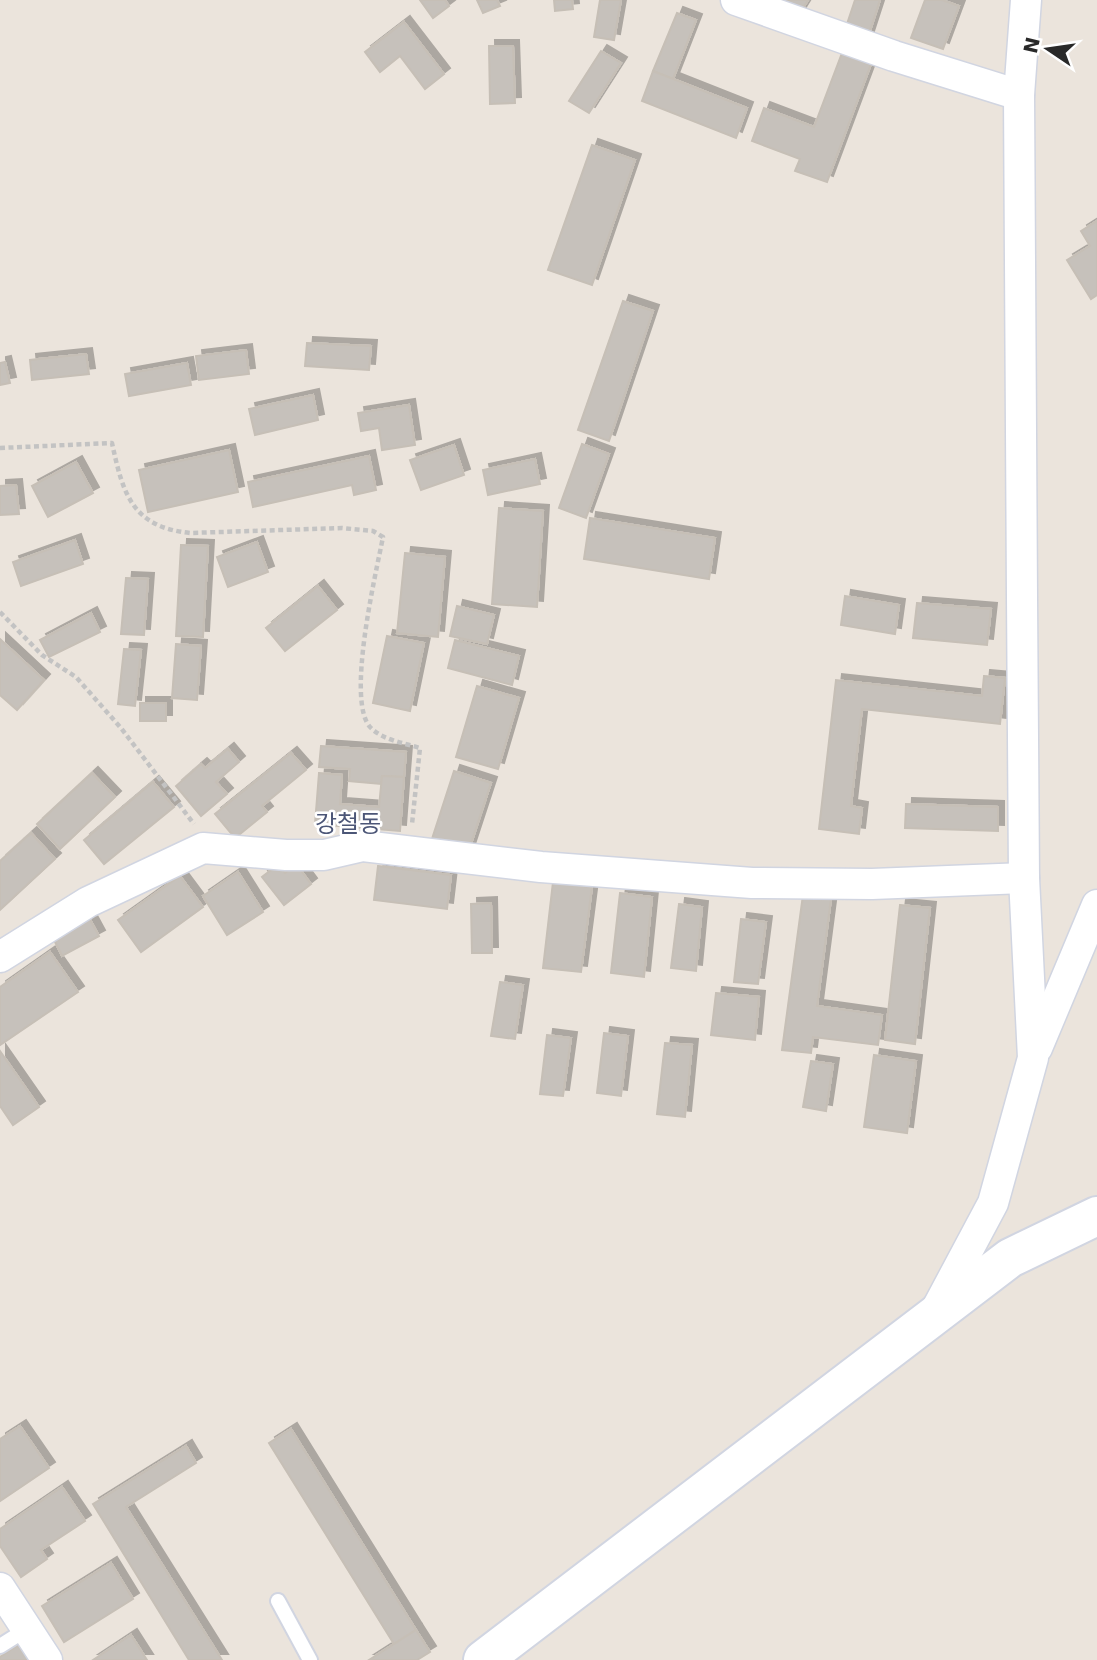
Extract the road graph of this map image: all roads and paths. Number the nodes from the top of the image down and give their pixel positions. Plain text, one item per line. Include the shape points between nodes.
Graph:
1 (736, 0) edge
2 (1026, 0) edge
3 (1019, 95) junction
4 (0, 448) edge
5 (0, 612) edge
6 (204, 848) junction
7 (409, 852) junction
8 (1024, 878) junction
9 (1097, 905) edge
10 (0, 957) edge
11 (1033, 1058) junction
12 (1097, 1216) edge
13 (933, 1317) junction
14 (0, 1588) edge
15 (278, 1601) dead end
16 (27, 1629) junction
17 (0, 1646) edge
18 (47, 1660) edge
19 (310, 1660) edge
20 (483, 1660) edge

1 - 3 street
2 - 3 street
3 - 8 street
4 - 7 path via 112,443 134,508 173,531 342,528 373,531 383,537 360,692 362,714 370,728 385,738 420,748
5 - 6 path via 43,655 76,677 121,728 191,818
6 - 7 street via 286,855 324,855 363,846
6 - 10 street via 88,902
7 - 8 street via 752,883
8 - 11 street
9 - 11 street
11 - 13 street via 993,1202
12 - 13 street via 1010,1258
13 - 20 street
14 - 16 street
15 - 19 lane
16 - 17 lane
16 - 18 street

